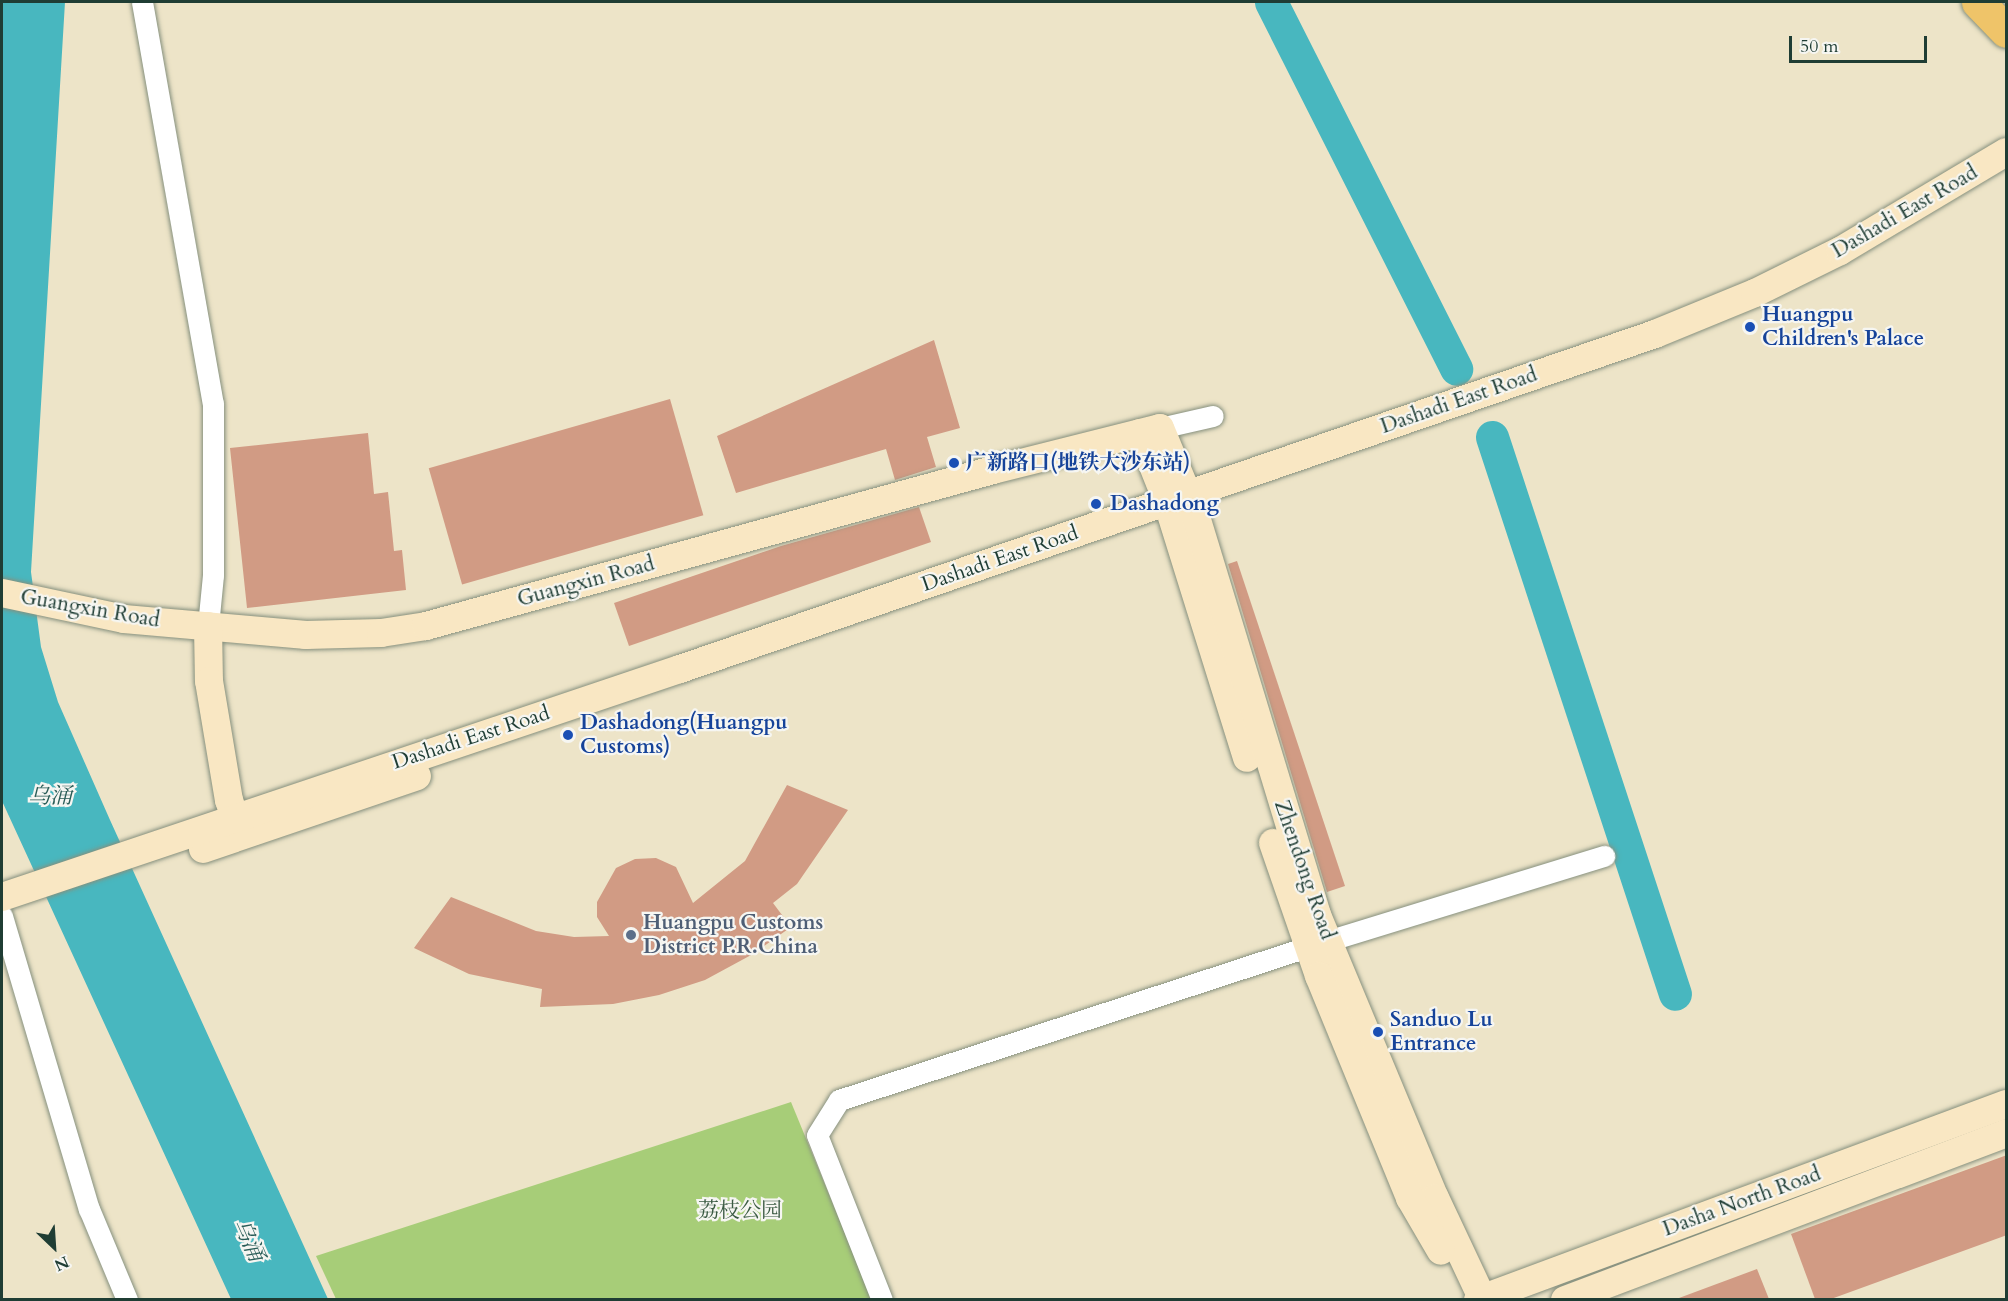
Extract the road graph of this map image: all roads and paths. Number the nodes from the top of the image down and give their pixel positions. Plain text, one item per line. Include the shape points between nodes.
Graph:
1 (142, 2) edge
2 (1978, 2) edge
3 (2007, 30) edge
4 (2007, 152) edge
5 (2007, 172) edge
6 (1213, 416) dead end
7 (1150, 430) junction
8 (1180, 505) junction
9 (2, 593) edge
10 (208, 626) junction
11 (237, 827) junction
12 (1604, 856) dead end
13 (21, 896) edge
14 (2, 916) edge
15 (1318, 944) junction
16 (2007, 1104) edge
17 (2007, 1133) edge
18 (127, 1299) edge
19 (882, 1299) edge
20 (1478, 1299) edge
21 (1565, 1299) edge

1 - 10 street via 213,403 213,575
2 - 3 main road
4 - 8 street, Dashadi East Road via 1889,225 1706,315
5 - 8 street, Dashadi East Road via 1867,258 1735,322 1454,424
6 - 7 street
7 - 8 street, Zhendong Road
7 - 10 street, Guangxin Road via 426,626 350,636
8 - 11 street, Dashadi East Road via 680,669
8 - 15 street, Zhendong Road via 1296,852
9 - 10 street, Guangxin Road via 124,618
10 - 11 street via 209,681
11 - 13 street, Dashadi East Road
12 - 15 street
13 - 14 street, Dashadi East Road
14 - 18 street via 89,1209
15 - 19 street via 839,1100 817,1135
15 - 20 street, Zhendong Road
16 - 20 street, Dasha North Road
17 - 21 street, Dasha North Road

